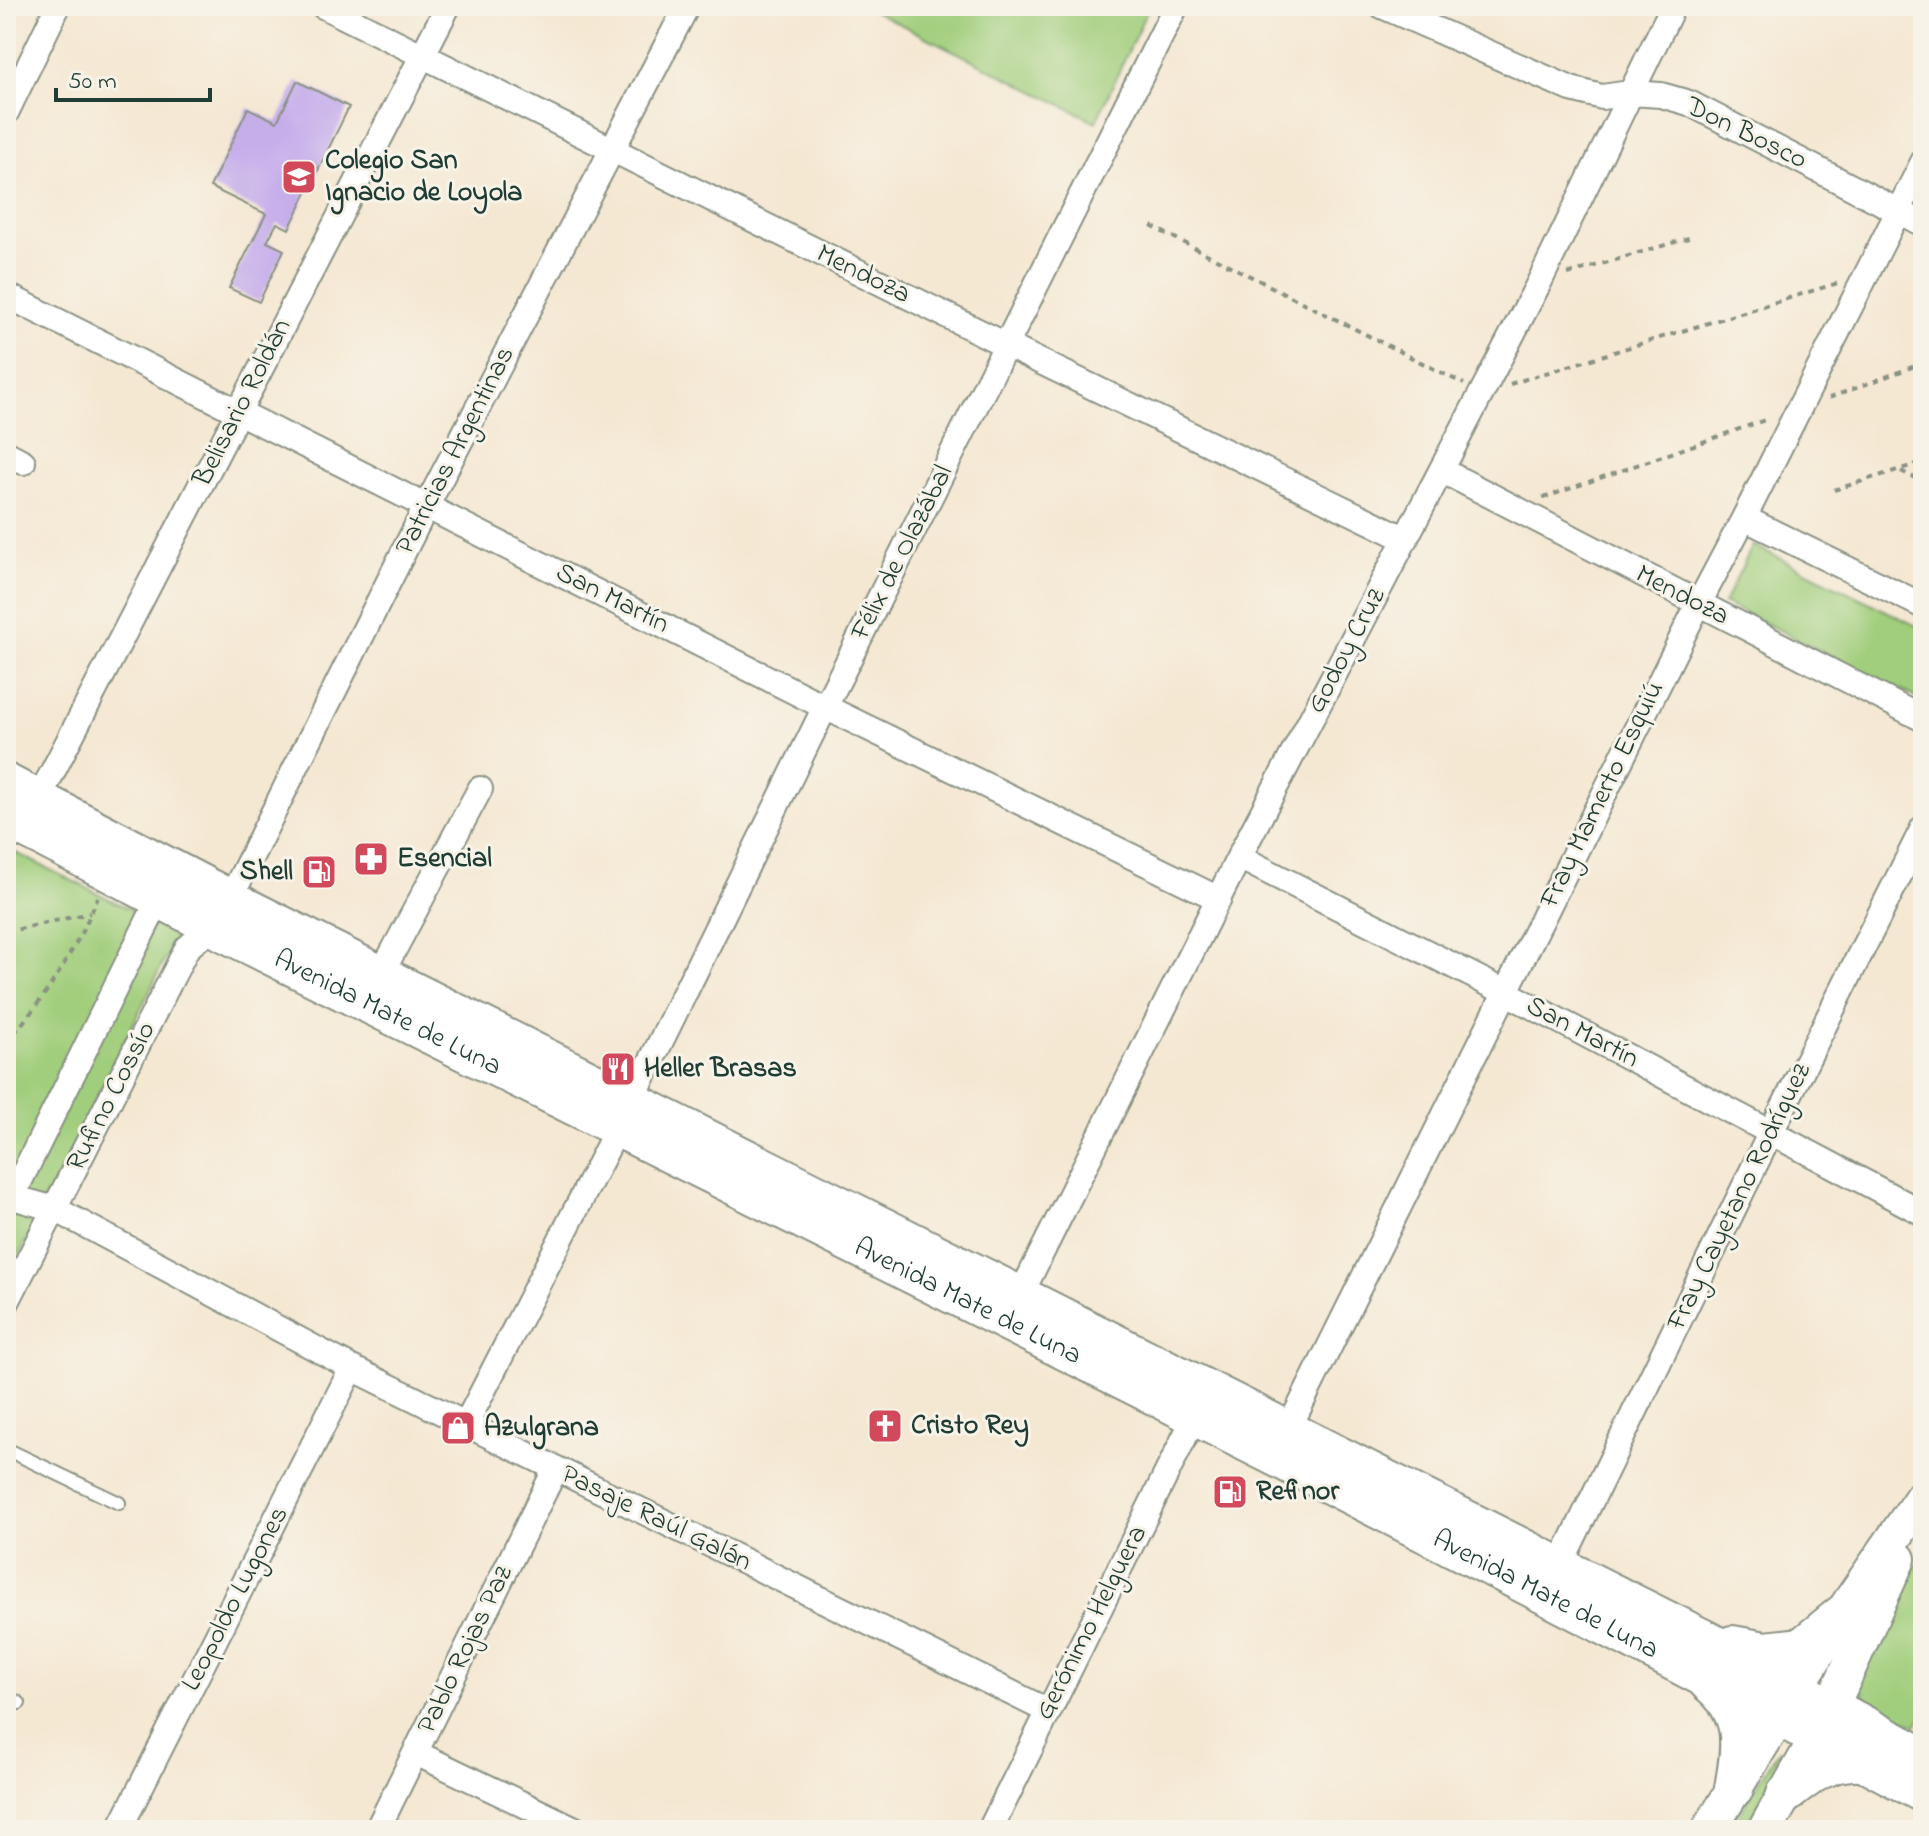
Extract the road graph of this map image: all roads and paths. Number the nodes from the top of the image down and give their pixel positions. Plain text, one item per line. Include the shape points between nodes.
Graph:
1 (58, 6) edge
2 (323, 6) edge
3 (448, 6) edge
4 (687, 6) edge
5 (1176, 6) edge
6 (1673, 6) edge
7 (1390, 8) edge
8 (424, 55) junction
9 (1630, 93) junction
10 (6, 113) edge
11 (613, 150) junction
12 (1923, 162) edge
13 (1899, 212) junction
14 (1923, 224) edge
15 (1692, 237) dead end
16 (1539, 283) junction
17 (6, 295) edge
18 (1008, 346) junction
19 (1923, 363) edge
20 (1799, 409) junction
21 (238, 411) junction
22 (1923, 462) edge
23 (1899, 470) junction
24 (1443, 471) junction
25 (1923, 482) edge
26 (1834, 490) dead end
27 (427, 505) junction
28 (1514, 508) junction
29 (1744, 518) junction
30 (1406, 539) junction
31 (1698, 605) junction
32 (1923, 606) edge
33 (825, 707) junction
34 (1923, 719) edge
35 (480, 789) dead end
36 (22, 791) edge
37 (6, 819) edge
38 (1923, 828) edge
39 (1239, 857) junction
40 (109, 870) junction
41 (160, 897) junction
42 (1219, 899) junction
43 (222, 912) junction
44 (91, 913) junction
45 (6, 932) edge
46 (381, 974) junction
47 (1505, 992) junction
48 (6, 1042) edge
49 (625, 1114) junction
50 (1771, 1132) junction
51 (9, 1199) edge
52 (55, 1209) junction
53 (1923, 1213) edge
54 (1020, 1296) junction
55 (6, 1304) edge
56 (352, 1368) junction
57 (1195, 1416) junction
58 (466, 1424) junction
59 (1288, 1430) junction
60 (6, 1449) edge
61 (555, 1470) junction
62 (1923, 1496) edge
63 (119, 1503) dead end
64 (1923, 1504) edge
65 (1559, 1567) junction
66 (1841, 1615) junction
67 (1701, 1656) junction
68 (6, 1696) edge
69 (1787, 1702) junction
70 (19, 1703) dead end
71 (1048, 1711) junction
72 (1824, 1722) junction
73 (416, 1753) junction
74 (1923, 1757) edge
75 (1863, 1761) junction
76 (1734, 1788) junction
77 (1923, 1793) edge
78 (1786, 1794) junction
79 (119, 1830) edge
80 (377, 1830) edge
81 (577, 1830) edge
82 (990, 1830) edge
83 (1709, 1830) edge
84 (1765, 1830) edge

1 - 10 street
2 - 8 street, Mendoza
3 - 8 street, Belisario Roldán
4 - 11 street, Patricias Argentinas
5 - 18 street, Félix de Olazábal
6 - 9 street, Godoy Cruz
7 - 9 street, Don Bosco via 1571,89 1602,97
8 - 11 street, Mendoza
8 - 21 street, Belisario Roldán
9 - 13 street, Don Bosco via 1689,103
9 - 16 street, Godoy Cruz
11 - 18 street, Mendoza
11 - 27 street, Patricias Argentinas
12 - 13 street, Fray Mamerto Esquiú
13 - 14 street, Don Bosco
13 - 20 street, Fray Mamerto Esquiú
15 - 16 path
16 - 24 street, Godoy Cruz
17 - 21 street, San Martín
18 - 30 street, Mendoza
18 - 33 street, Félix de Olazábal
19 - 20 path
20 - 28 path
20 - 29 street, Fray Mamerto Esquiú
21 - 27 street, San Martín
21 - 36 street, Belisario Roldán
22 - 23 path
23 - 25 path
23 - 26 path
24 - 28 street, Mendoza
24 - 30 street, Godoy Cruz
27 - 33 street, San Martín
27 - 43 street, Patricias Argentinas
28 - 31 street, Mendoza
29 - 31 street, Fray Mamerto Esquiú
29 - 32 street
30 - 39 street, Godoy Cruz
31 - 34 street, Mendoza
31 - 47 street, Fray Mamerto Esquiú
33 - 42 street, San Martín
33 - 49 street, Félix de Olazábal
35 - 46 street
36 - 43 main road, Avenida Mate de Luna
37 - 40 main road, Avenida Mate de Luna
38 - 50 street, Fray Cayetano Rodríguez
39 - 42 street, Godoy Cruz
39 - 47 street, San Martín
40 - 41 main road, Avenida Mate de Luna
40 - 44 path
41 - 43 main road, Avenida Mate de Luna
41 - 51 street
42 - 54 street, Godoy Cruz
43 - 46 main road, Avenida Mate de Luna
43 - 49 main road, Avenida Mate de Luna
43 - 52 street, Rufino Cossío via 187,948
44 - 45 path
44 - 48 path via 35,1008
46 - 49 main road, Avenida Mate de Luna
47 - 50 street, San Martín
47 - 59 street, Fray Mamerto Esquiú
49 - 54 main road, Avenida Mate de Luna
49 - 57 main road, Avenida Mate de Luna
49 - 58 street
50 - 53 street, San Martín
50 - 65 street, Fray Cayetano Rodríguez
51 - 52 street, Pasaje Raúl Galán
52 - 55 street, Rufino Cossío
52 - 56 street, Pasaje Raúl Galán
54 - 59 main road, Avenida Mate de Luna
56 - 58 street, Pasaje Raúl Galán
56 - 79 street, Leopoldo Lugones
57 - 67 main road, Avenida Mate de Luna
57 - 71 street, Gerónimo Helguera
58 - 61 street, Pasaje Raúl Galán
59 - 65 main road, Avenida Mate de Luna
60 - 63 lane
61 - 71 street, Pasaje Raúl Galán
61 - 73 street, Pablo Rojas Paz
62 - 66 main road
64 - 72 main road
65 - 67 main road, Avenida Mate de Luna
66 - 67 main road via 1802,1647
66 - 69 main road
67 - 69 main road, Avenida Mate de Luna
67 - 76 main road via 1740,1730
68 - 70 lane
69 - 72 main road, Avenida Mate de Luna
69 - 76 main road
71 - 82 street, Gerónimo Helguera
72 - 74 main road, Avenida Mate de Luna
72 - 75 main road, Avenida Mate de Luna
72 - 78 main road
73 - 80 street, Pablo Rojas Paz
73 - 81 street
75 - 77 main road, Avenida Mate de Luna
75 - 78 main road via 1821,1767
76 - 83 main road
78 - 84 main road

